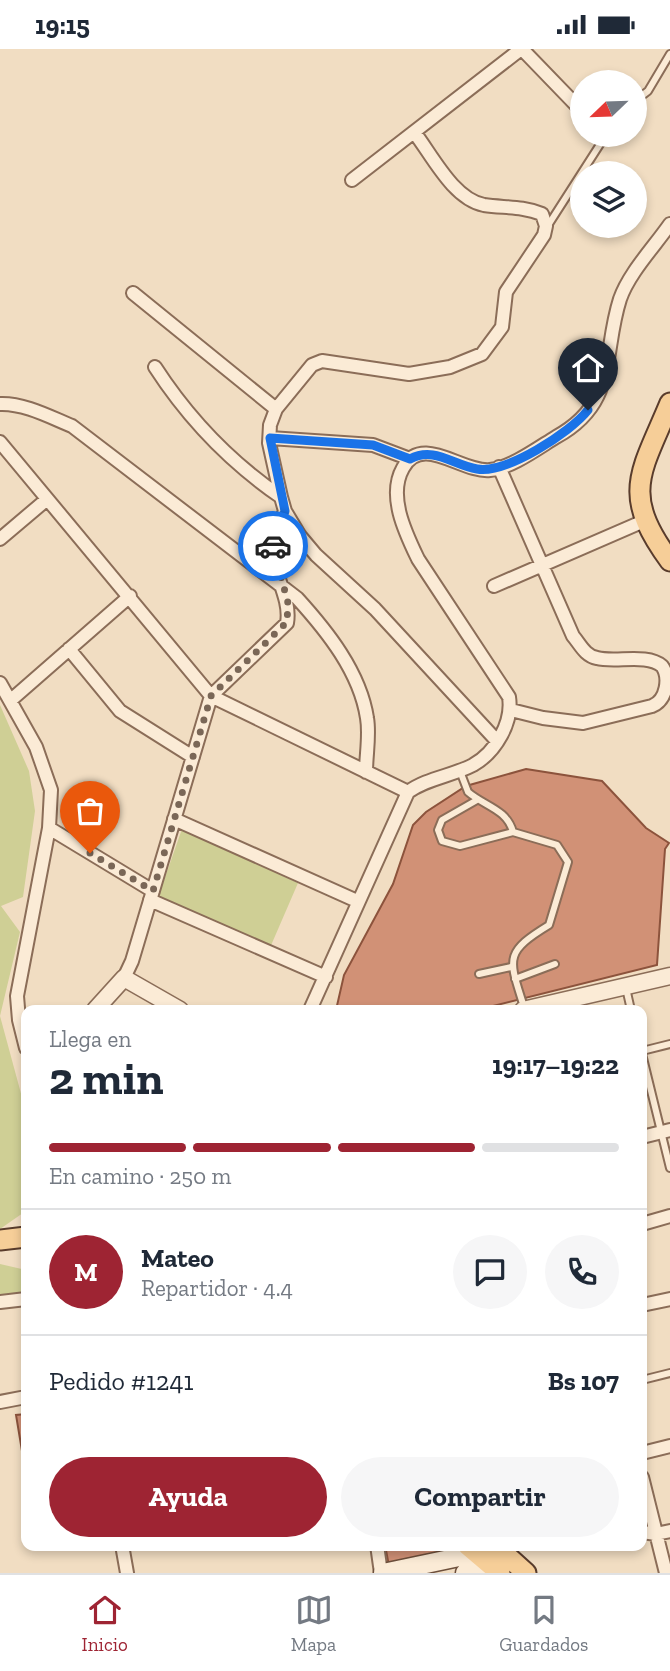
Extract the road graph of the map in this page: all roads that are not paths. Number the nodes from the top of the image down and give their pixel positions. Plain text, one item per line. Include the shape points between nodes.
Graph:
1 (522, 49) edge
2 (670, 54) edge
3 (648, 91) edge
4 (570, 99) edge
5 (414, 132) junction
6 (598, 147) edge
7 (352, 180) dead end
8 (670, 224) edge
9 (546, 229) junction
10 (133, 293) dead end
11 (155, 367) dead end
12 (670, 403) edge
13 (0, 404) edge
14 (276, 409) junction
15 (270, 438) junction
16 (0, 442) edge
17 (410, 459) junction
18 (499, 467) junction
19 (281, 496) junction
20 (46, 500) junction
21 (285, 511) junction
22 (644, 521) junction
23 (0, 539) edge
24 (670, 561) edge
25 (542, 565) junction
26 (494, 586) dead end
27 (283, 587) junction
28 (130, 596) junction
29 (69, 649) junction
30 (0, 683) edge
31 (211, 696) junction
32 (11, 700) junction
33 (511, 710) junction
34 (497, 741) junction
35 (193, 757) junction
36 (460, 771) junction
37 (366, 772) junction
38 (408, 792) junction
39 (477, 800) junction
40 (174, 819) junction
41 (49, 828) junction
42 (513, 832) junction
43 (152, 895) junction
44 (357, 901) junction
45 (555, 964) dead end
46 (511, 967) junction
47 (479, 974) dead end
48 (670, 976) edge
49 (326, 977) junction
50 (124, 978) junction
51 (515, 979) junction
52 (625, 986) junction
53 (100, 1005) edge
54 (171, 1005) edge
55 (312, 1005) edge
56 (523, 1005) edge
57 (545, 1005) edge
58 (630, 1005) edge
59 (21, 1028) edge
60 (670, 1044) edge
61 (647, 1051) edge
62 (647, 1070) edge
63 (665, 1131) edge
64 (647, 1136) edge
65 (670, 1168) edge
66 (670, 1216) edge
67 (647, 1223) edge
68 (21, 1238) edge
69 (0, 1240) edge
70 (670, 1299) edge
71 (21, 1300) edge
72 (0, 1302) edge
73 (647, 1304) edge
74 (670, 1373) edge
75 (647, 1379) edge
76 (21, 1398) edge
77 (0, 1402) edge
78 (670, 1446) edge
79 (647, 1452) edge
80 (647, 1498) edge
81 (670, 1531) edge
82 (647, 1533) edge
83 (656, 1535) junction
84 (123, 1551) edge
85 (378, 1551) edge
86 (468, 1551) edge
87 (484, 1551) edge
88 (509, 1569) edge
89 (127, 1573) edge
90 (382, 1573) edge
91 (465, 1573) edge
92 (666, 1573) edge

1 - 4 street
1 - 5 street
2 - 3 lane
5 - 7 street
5 - 9 street via 462,195 483,205 526,207 542,214
6 - 9 lane
8 - 18 street via 620,298 598,397 565,432
9 - 14 street via 506,292 502,327 482,354 450,367 409,374 322,361 312,365
10 - 14 street
11 - 19 street via 179,404 232,459
12 - 22 main road via 639,478
13 - 27 street via 72,426
14 - 15 street
15 - 17 street via 373,445
15 - 19 street
16 - 20 street
17 - 18 street via 430,453 475,469
17 - 33 street via 398,484 398,506 407,537 509,697
18 - 25 street
19 - 21 street
20 - 23 street
20 - 28 street
21 - 27 street via 272,552
21 - 34 street via 316,555 375,609
22 - 24 main road
22 - 25 street
25 - 26 street
25 - 33 street via 573,636 586,653 662,666 667,673 667,695 653,706 583,723
27 - 31 street via 287,622
27 - 37 street via 323,628 353,676 367,718
28 - 29 street
28 - 31 street
29 - 32 street
29 - 35 street via 120,711
30 - 32 street
31 - 35 street
31 - 37 street
32 - 41 street via 45,768 51,790
33 - 34 street
34 - 36 street via 476,763
35 - 40 street
36 - 38 street
36 - 39 lane via 468,792
37 - 38 street
38 - 44 street
39 - 42 lane via 503,814
39 - 42 lane via 442,820 438,829 442,841 460,846
40 - 43 street
40 - 44 street
41 - 43 street
41 - 59 street via 17,996
42 - 46 lane via 557,845 568,862 550,925 521,943
43 - 49 street
43 - 50 street
44 - 49 street
45 - 51 lane
46 - 47 lane
46 - 51 lane
48 - 52 street
49 - 55 street
50 - 53 street
50 - 54 street
51 - 56 lane
52 - 57 street
52 - 58 lane
60 - 61 lane
62 - 63 lane
63 - 64 street
63 - 65 lane
66 - 67 street
68 - 69 main road
70 - 73 street
71 - 72 street
74 - 75 lane
76 - 77 street
78 - 79 street
80 - 83 street
81 - 83 street
82 - 83 street
83 - 92 street
84 - 89 street
85 - 90 street
86 - 90 main road
87 - 88 main road
88 - 91 main road

